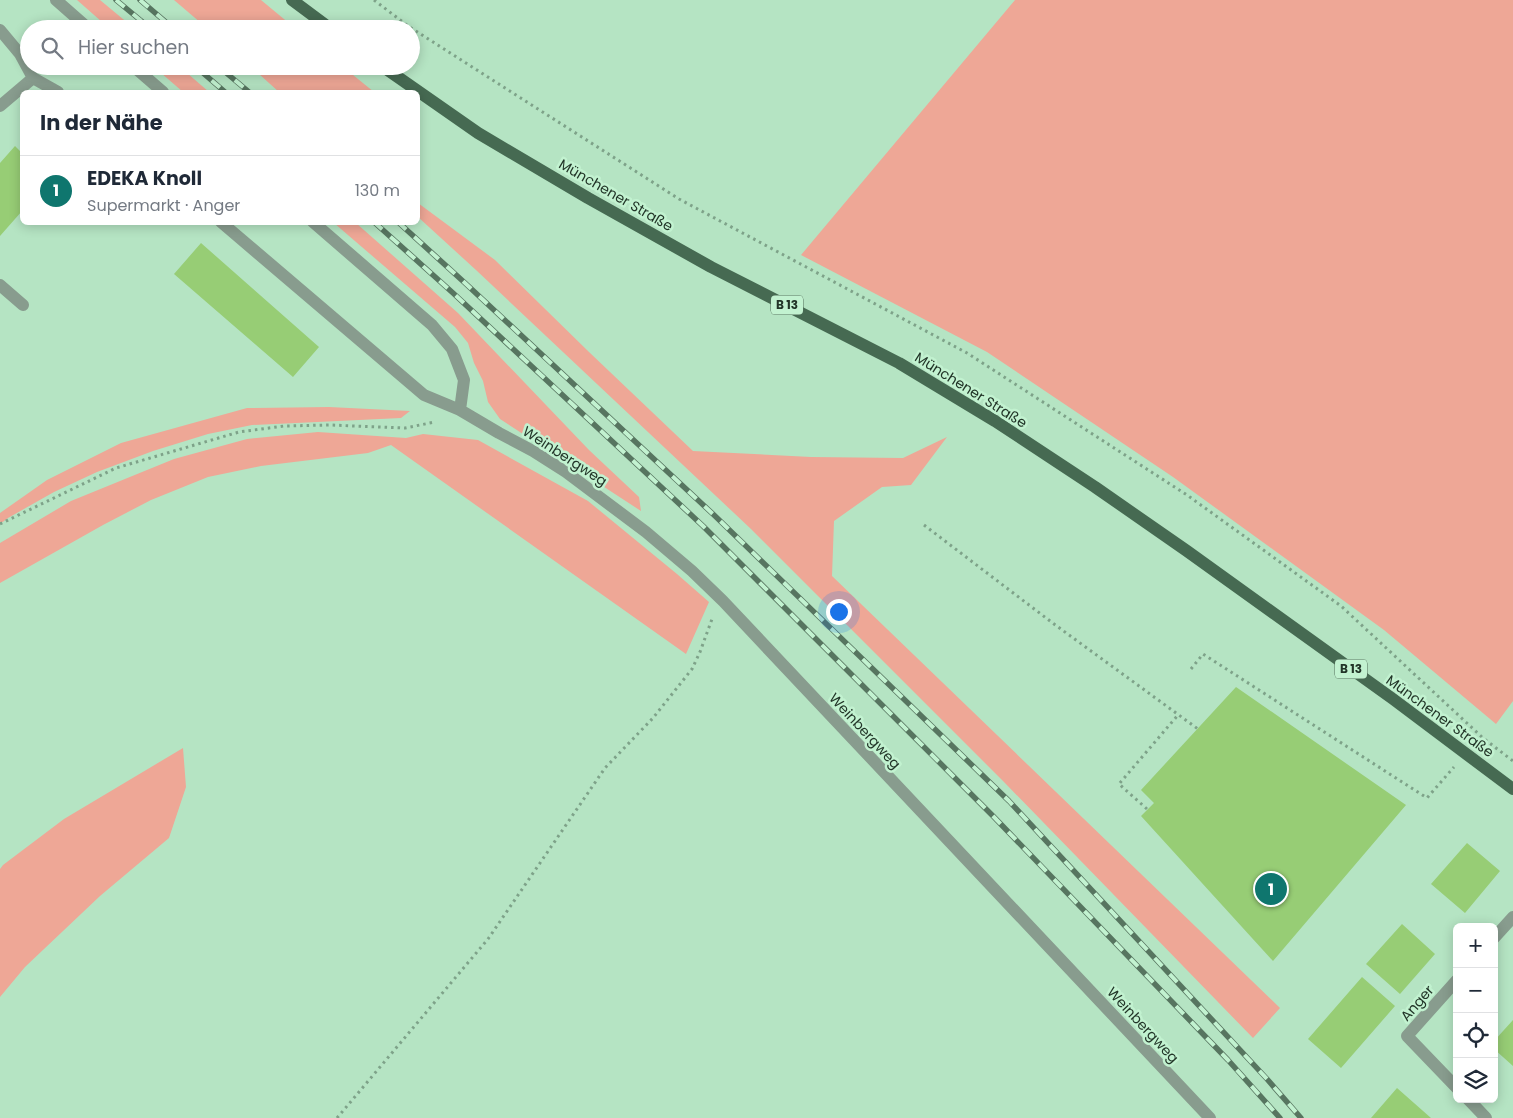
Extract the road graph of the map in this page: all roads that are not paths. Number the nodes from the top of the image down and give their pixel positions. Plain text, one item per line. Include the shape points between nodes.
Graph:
1 (56, 0) edge
2 (292, 0) edge
3 (79, 20) edge
4 (319, 20) edge
5 (0, 30) edge
6 (20, 54) edge
7 (31, 75) edge
8 (143, 75) edge
9 (395, 75) edge
10 (33, 78) junction
11 (54, 90) edge
12 (161, 90) edge
13 (417, 90) edge
14 (420, 92) edge
15 (0, 106) edge
16 (225, 225) edge
17 (316, 225) edge
18 (0, 285) edge
19 (23, 305) dead end
20 (460, 410) junction
21 (1513, 788) edge
22 (1513, 917) edge
23 (1498, 934) edge
24 (1453, 984) edge
25 (1453, 1084) edge
26 (1472, 1103) edge
27 (1210, 1118) edge
28 (1486, 1118) edge

1 - 3 street
2 - 4 main road
5 - 6 street
7 - 10 street
8 - 12 street
9 - 13 main road, Münchener Straße / B 13
10 - 11 street
10 - 15 street
14 - 21 main road, Münchener Straße / B 13 via 478,132 588,198 711,267 899,363 995,422 1187,551
16 - 20 street, Weinbergweg via 424,395
17 - 20 street via 432,325 446,342 456,357 464,380
18 - 19 street
20 - 27 street, Weinbergweg via 573,477 692,571
22 - 23 street
24 - 25 street, Anger via 1407,1036
26 - 28 street

